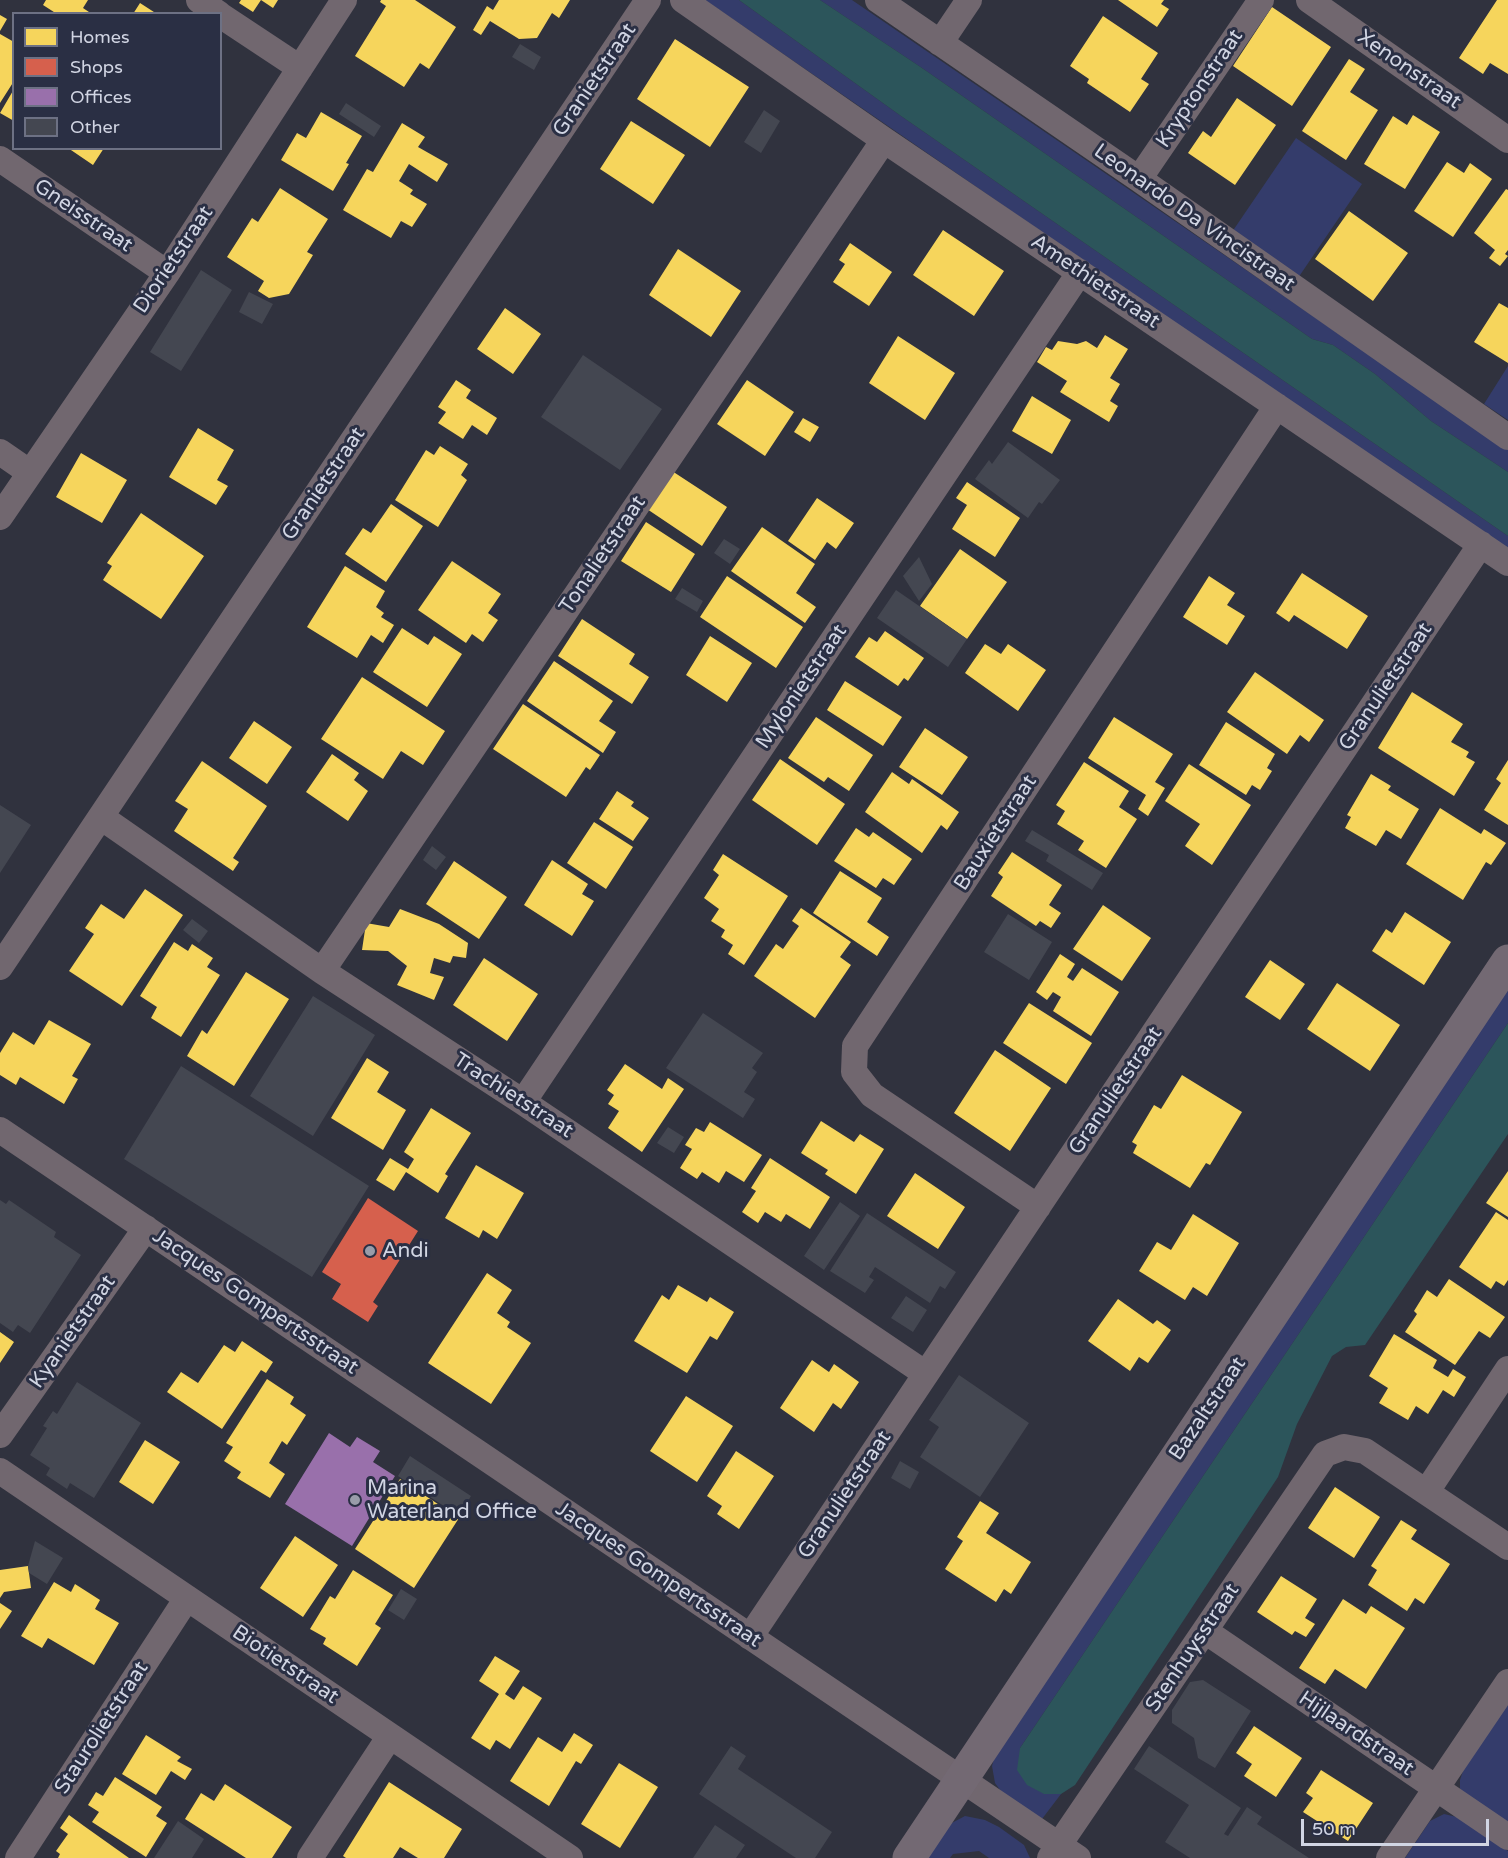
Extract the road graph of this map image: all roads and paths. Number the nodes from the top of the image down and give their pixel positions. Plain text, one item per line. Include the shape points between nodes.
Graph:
1 (199, 0) edge
2 (344, 0) edge
3 (648, 0) edge
4 (683, 0) edge
5 (878, 0) edge
6 (969, 0) edge
7 (1261, 0) edge
8 (1309, 0) edge
9 (217, 12) edge
10 (222, 15) edge
11 (940, 43) junction
12 (300, 68) junction
13 (884, 140) junction
14 (1508, 140) edge
15 (0, 159) edge
16 (1139, 179) junction
17 (1080, 272) junction
18 (167, 273) junction
19 (1277, 406) junction
20 (1508, 437) edge
21 (0, 452) edge
22 (29, 472) junction
23 (0, 517) edge
24 (1481, 544) junction
25 (1508, 563) edge
26 (101, 817) junction
27 (1508, 961) edge
28 (0, 967) edge
29 (322, 971) junction
30 (524, 1102) junction
31 (0, 1130) edge
32 (1038, 1207) junction
33 (146, 1228) junction
34 (1508, 1370) edge
35 (926, 1374) junction
36 (0, 1435) edge
37 (0, 1471) edge
38 (1427, 1491) junction
39 (1508, 1547) edge
40 (187, 1598) junction
41 (1204, 1631) junction
42 (750, 1637) junction
43 (1508, 1682) edge
44 (390, 1736) junction
45 (961, 1780) junction
46 (1435, 1788) junction
47 (1508, 1837) edge
48 (1062, 1854) edge
49 (18, 1858) edge
50 (310, 1858) edge
51 (570, 1858) edge
52 (909, 1858) edge
53 (1389, 1858) edge

1 - 9 street
2 - 12 street, Diorietstraat
3 - 26 street, Granietstraat
4 - 13 street, Amethietstraat
5 - 11 street, Leonardo Da Vincistraat
6 - 11 street
7 - 16 street, Kryptonstraat
8 - 14 street, Xenonstraat
10 - 12 street
11 - 16 street, Leonardo Da Vincistraat
12 - 18 street, Diorietstraat
13 - 17 street, Amethietstraat
13 - 29 street, Tonalietstraat
15 - 18 street, Gneisstraat
16 - 20 street, Leonardo Da Vincistraat
17 - 19 street, Amethietstraat
17 - 30 street, Mylonietstraat
18 - 22 street, Diorietstraat
19 - 24 street, Amethietstraat
19 - 32 street, Bauxietstraat via 855,1046 854,1072 872,1095
21 - 22 street
22 - 23 street, Diorietstraat
24 - 25 street, Amethietstraat
24 - 32 street, Granulietstraat
26 - 28 street, Granietstraat
26 - 29 street, Trachietstraat
27 - 45 street, Bazaltstraat
29 - 30 street, Trachietstraat
30 - 35 street, Trachietstraat
31 - 33 street, Jacques Gompertsstraat
32 - 35 street, Granulietstraat
33 - 36 street, Kyanietstraat
33 - 42 street, Jacques Gompertsstraat
34 - 38 street
35 - 42 street, Granulietstraat
37 - 40 street, Biotietstraat
38 - 39 street
38 - 41 street, Stenhuysstraat via 1365,1451 1344,1447 1325,1454
40 - 44 street, Biotietstraat
40 - 49 street, Staurolietstraat
41 - 46 street, Hijlaardstraat
41 - 48 street, Stenhuysstraat
42 - 45 street, Jacques Gompertsstraat
43 - 46 street
44 - 50 street
44 - 51 street, Biotietstraat
45 - 48 street, Jacques Gompertsstraat
45 - 52 street, Bazaltstraat
46 - 47 street, Hijlaardstraat
46 - 53 street

